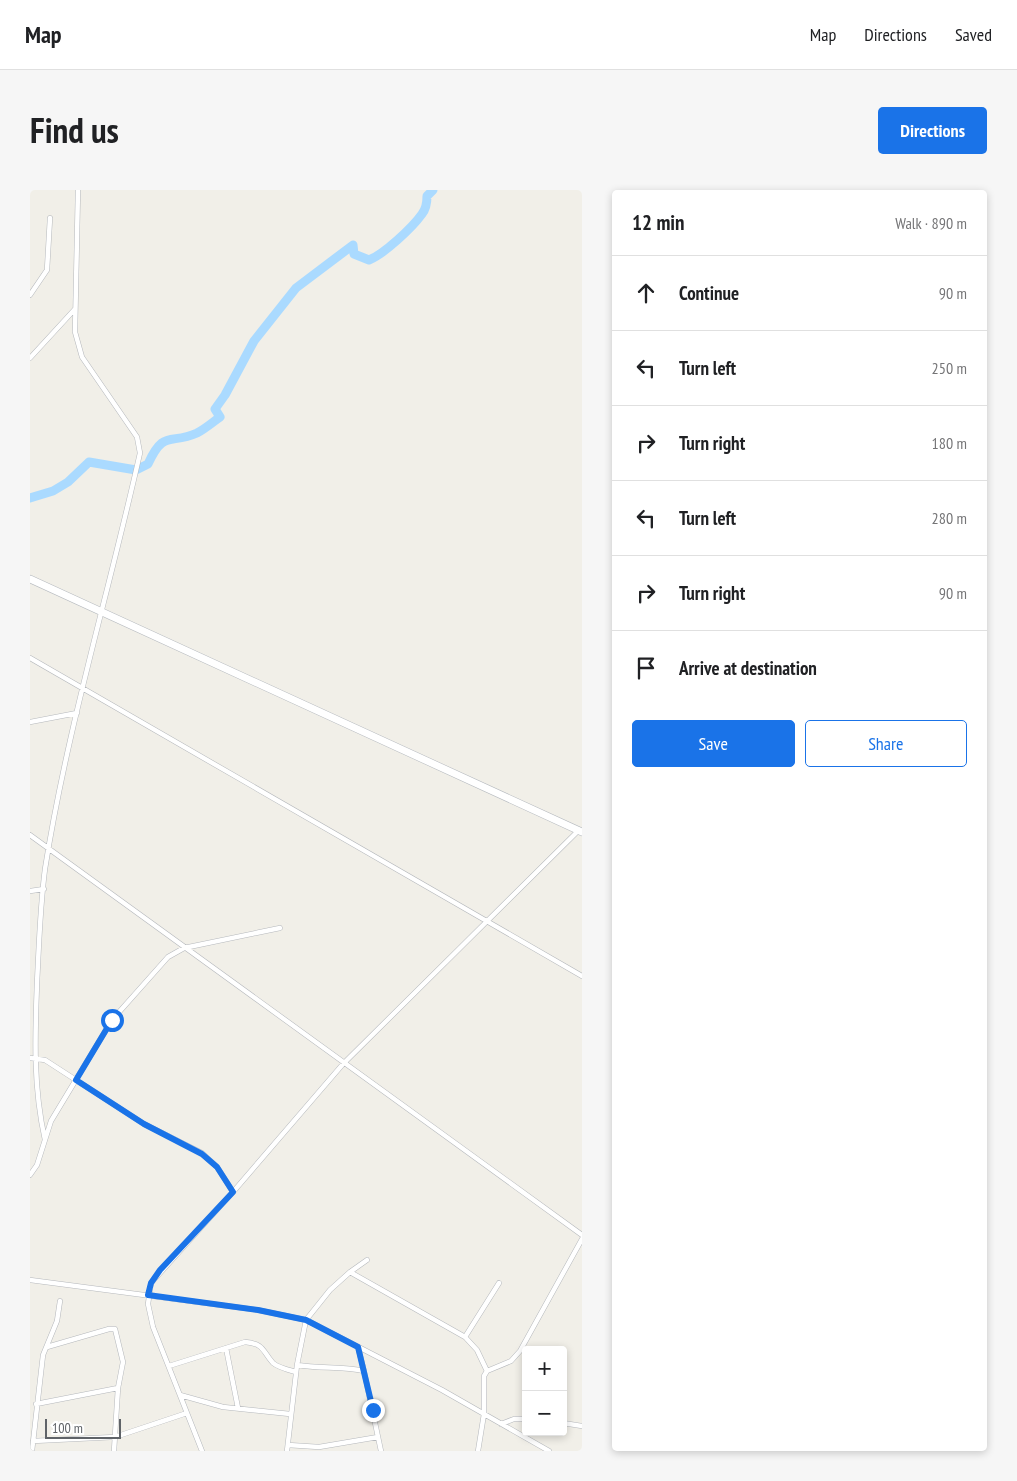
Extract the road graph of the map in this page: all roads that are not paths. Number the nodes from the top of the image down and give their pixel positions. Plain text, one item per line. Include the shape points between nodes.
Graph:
1 (78, 190) edge
2 (50, 218) dead end
3 (30, 295) edge
4 (76, 308) junction
5 (30, 358) edge
6 (30, 578) edge
7 (102, 612) junction
8 (30, 658) edge
9 (83, 690) junction
10 (77, 713) junction
11 (30, 722) edge
12 (581, 831) edge
13 (30, 835) edge
14 (49, 849) junction
15 (44, 889) junction
16 (30, 891) edge
17 (487, 921) junction
18 (280, 928) dead end
19 (184, 948) junction
20 (582, 976) edge
21 (32, 1058) edge
22 (343, 1064) junction
23 (76, 1080) junction
24 (45, 1140) junction
25 (30, 1175) edge
26 (233, 1192) junction
27 (582, 1235) edge
28 (582, 1239) edge
29 (367, 1260) dead end
30 (350, 1272) junction
31 (30, 1280) edge
32 (499, 1283) dead end
33 (148, 1295) junction
34 (60, 1300) dead end
35 (306, 1320) junction
36 (465, 1337) junction
37 (47, 1347) junction
38 (358, 1347) junction
39 (226, 1348) junction
40 (297, 1365) junction
41 (169, 1366) junction
42 (364, 1371) junction
43 (487, 1371) junction
44 (296, 1372) junction
45 (118, 1388) junction
46 (180, 1395) junction
47 (36, 1404) junction
48 (238, 1408) junction
49 (187, 1413) junction
50 (290, 1414) junction
51 (484, 1414) junction
52 (522, 1419) edge
53 (501, 1424) junction
54 (567, 1424) edge
55 (582, 1426) edge
56 (115, 1437) junction
57 (378, 1438) junction
58 (33, 1441) junction
59 (288, 1445) junction
60 (32, 1451) edge
61 (114, 1451) edge
62 (202, 1451) edge
63 (287, 1451) edge
64 (381, 1451) edge
65 (478, 1451) edge
66 (549, 1451) edge

1 - 4 street
2 - 3 street via 47,270
4 - 5 street
4 - 7 street via 75,332 82,357 137,437 140,453
6 - 7 street
7 - 9 street
7 - 12 street
8 - 9 street
9 - 10 street
9 - 17 street
10 - 11 street
10 - 14 street
12 - 17 street
13 - 14 street
14 - 15 street
14 - 19 street
15 - 16 street
15 - 21 street
17 - 20 street
17 - 22 street
18 - 19 street
19 - 22 street
19 - 23 street via 168,957 112,1020
21 - 23 street via 45,1060
21 - 24 street
22 - 26 street
22 - 27 street
23 - 24 street via 52,1121
23 - 26 street via 144,1124 202,1154 217,1167
24 - 25 street
26 - 33 street via 160,1270
28 - 43 street via 520,1351 511,1360
29 - 30 street
30 - 35 street via 330,1290
30 - 36 street
31 - 33 street
32 - 36 street
33 - 35 street
33 - 41 street via 153,1326
34 - 37 street via 57,1321
35 - 38 street
35 - 40 street
36 - 43 street via 477,1350
37 - 45 street via 115,1329 122,1362
37 - 47 street
38 - 42 street
38 - 51 street
39 - 41 street
39 - 44 street via 245,1342 255,1343 266,1350 274,1363
39 - 48 street
40 - 42 street
40 - 44 street
41 - 46 street
42 - 57 street
43 - 51 street via 484,1376
44 - 50 street
45 - 47 street
45 - 56 street
46 - 48 street
46 - 49 street
47 - 58 street
48 - 50 street
49 - 56 street
49 - 62 street
50 - 59 street
51 - 53 street
51 - 65 street
52 - 53 street
53 - 66 street
54 - 55 street
56 - 58 street
56 - 61 street
57 - 59 street via 319,1447
57 - 64 street
58 - 60 street
59 - 63 street

